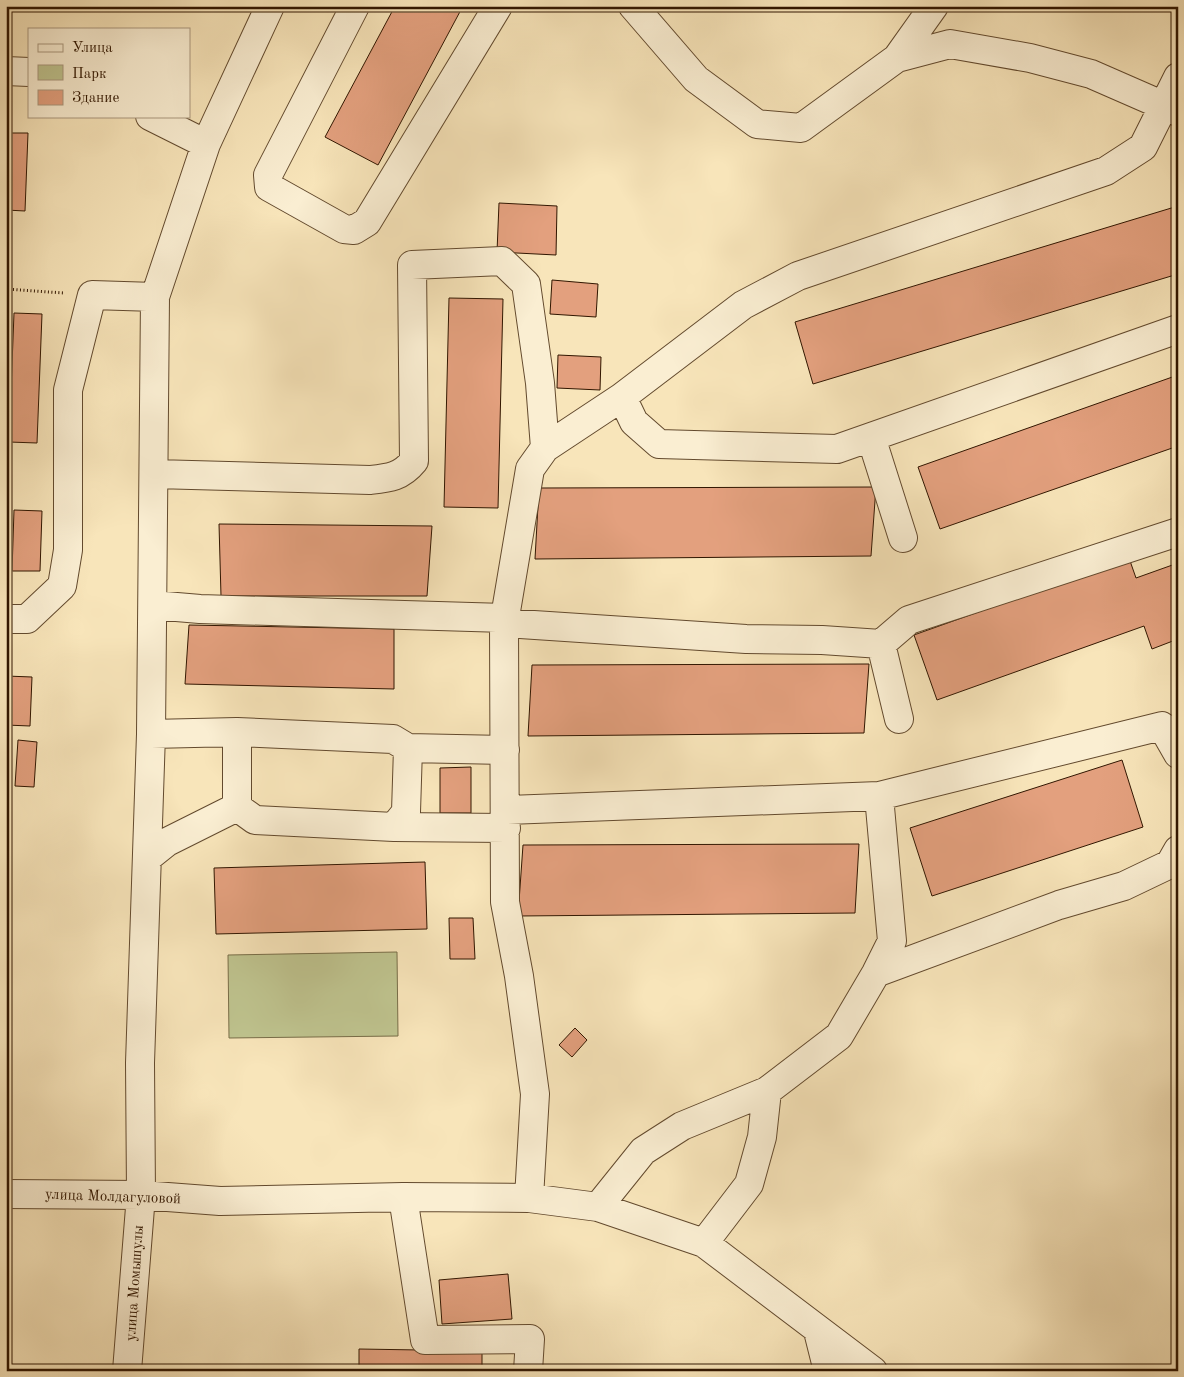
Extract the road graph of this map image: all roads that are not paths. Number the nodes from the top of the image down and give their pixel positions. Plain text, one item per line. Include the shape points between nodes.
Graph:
1 (270, 6) edge
2 (355, 6) edge
3 (498, 6) edge
4 (633, 6) edge
5 (934, 6) edge
6 (897, 58) junction
7 (6, 71) edge
8 (28, 72) edge
9 (1178, 77) edge
10 (1170, 109) edge
11 (154, 118) edge
12 (206, 144) junction
13 (155, 297) junction
14 (1178, 329) edge
15 (622, 397) junction
16 (871, 437) junction
17 (545, 448) junction
18 (155, 474) junction
19 (1178, 532) edge
20 (903, 538) dead end
21 (153, 605) junction
22 (6, 619) edge
23 (504, 621) junction
24 (881, 644) junction
25 (899, 719) dead end
26 (1170, 723) edge
27 (238, 732) junction
28 (151, 734) junction
29 (408, 748) junction
30 (505, 750) junction
31 (1178, 754) edge
32 (879, 796) junction
33 (237, 807) junction
34 (506, 819) junction
35 (394, 827) junction
36 (1178, 850) edge
37 (147, 858) junction
38 (876, 973) junction
39 (767, 1091) junction
40 (6, 1194) edge
41 (141, 1195) junction
42 (403, 1197) junction
43 (529, 1198) junction
44 (598, 1207) junction
45 (704, 1243) junction
46 (818, 1331) junction
47 (127, 1371) edge
48 (528, 1371) edge
49 (828, 1371) edge
50 (873, 1371) edge

1 - 12 street, улица Момышулы
2 - 3 street via 268,175 269,187 344,229 354,230 367,222
4 - 6 street via 696,79 757,124 802,128
5 - 6 street
6 - 10 street via 950,44 1030,58 1091,74
7 - 8 street
9 - 10 street
10 - 15 street via 1143,147 1106,171 798,276 743,305
11 - 12 street
12 - 13 street, улица Момышулы
13 - 18 street, улица Момышулы
13 - 22 street via 92,295 68,390 68,550 62,586 27,619
14 - 16 street
15 - 16 street via 634,422 659,444 837,449
15 - 17 street
16 - 20 street
17 - 18 street via 526,284 502,261 412,265 414,461 405,473 370,480
17 - 23 street via 530,469
18 - 21 street, улица Момышулы
19 - 24 street via 909,620
21 - 23 street
21 - 28 street, улица Момышулы
23 - 24 street via 746,639
23 - 30 street
24 - 25 street
26 - 31 street
26 - 32 street
27 - 28 street
27 - 29 street via 393,739
27 - 33 street
28 - 37 street, улица Момышулы
29 - 30 street
29 - 35 street via 406,812
30 - 34 street
32 - 34 street
32 - 38 street via 892,941
33 - 35 street via 255,820
33 - 37 street via 167,842
34 - 35 street
34 - 43 street via 505,902 519,976 534,1094
36 - 38 street via 1170,864 1124,886 1059,905
37 - 41 street, улица Момышулы via 140,1063
38 - 39 street via 838,1036
39 - 44 street via 682,1126 643,1151
39 - 45 street via 762,1137 749,1184
40 - 41 street, улица Молдагуловой
41 - 42 street, улица Молдагуловой via 220,1201
41 - 47 street, улица Момышулы
42 - 43 street, улица Молдагуловой
42 - 48 street via 425,1340 530,1339
43 - 44 street, улица Молдагуловой
44 - 45 street, улица Молдагуловой
45 - 46 street, улица Молдагуловой
46 - 49 street
46 - 50 street, улица Молдагуловой

